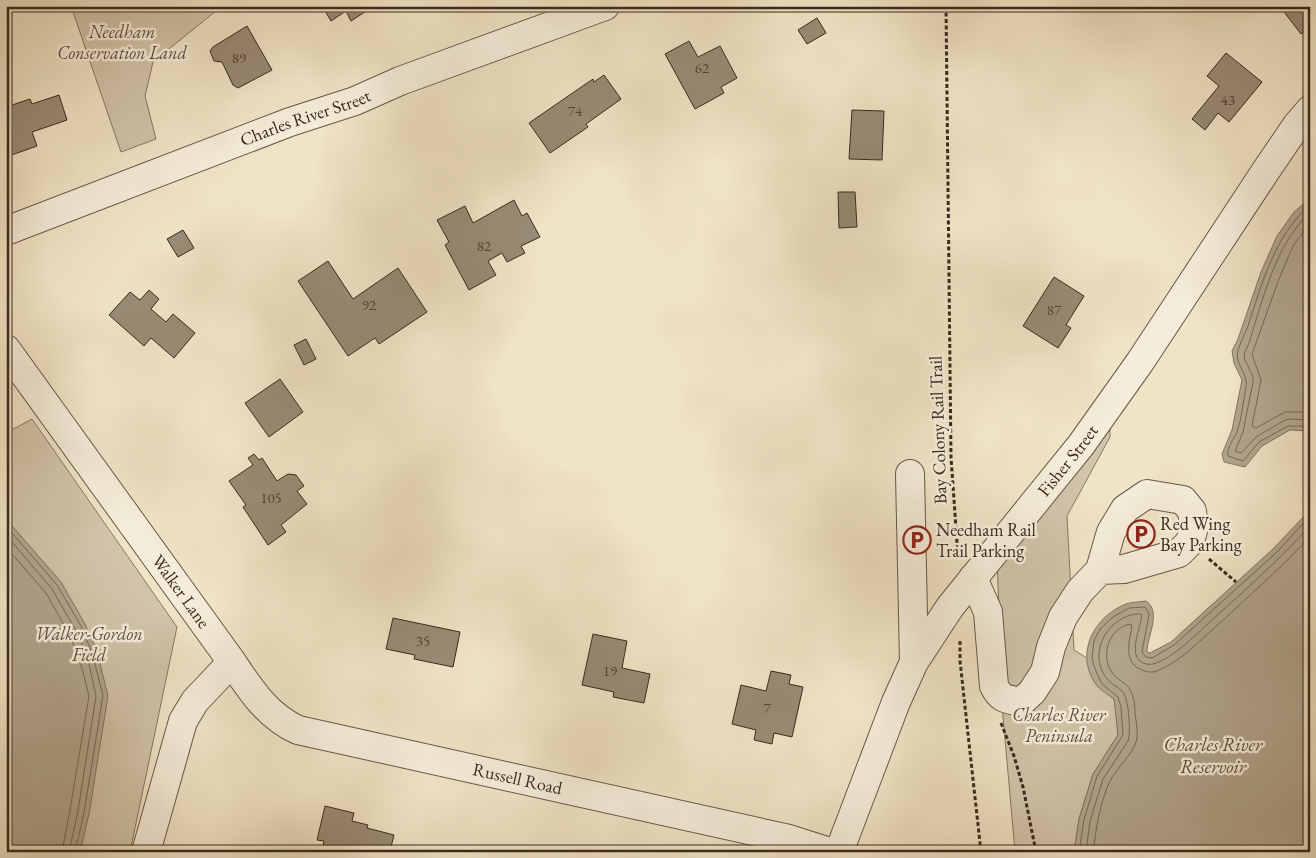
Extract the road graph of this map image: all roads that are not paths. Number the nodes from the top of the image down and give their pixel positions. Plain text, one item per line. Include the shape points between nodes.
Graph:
1 (605, 6) edge
2 (1310, 110) edge
3 (6, 231) edge
4 (6, 348) edge
5 (910, 474) dead end
6 (1100, 570) junction
7 (966, 587) junction
8 (232, 662) junction
9 (914, 662) junction
10 (146, 852) edge
11 (830, 852) edge
12 (839, 852) edge

1 - 3 street, Charles River Street
2 - 7 street, Fisher Street via 1081,445
4 - 8 street, Walker Lane
5 - 9 street
6 - 6 street via 1112,532 1125,509 1146,494 1182,500 1192,511 1194,527 1190,542 1179,553 1124,569
6 - 7 street via 1080,591 1063,617 1045,672 1021,702 998,695 994,686 988,612
7 - 9 street, Fisher Street
8 - 10 street via 195,701 182,721
8 - 11 street, Russell Road via 267,710 298,730 789,839
9 - 12 street, Fisher Street

